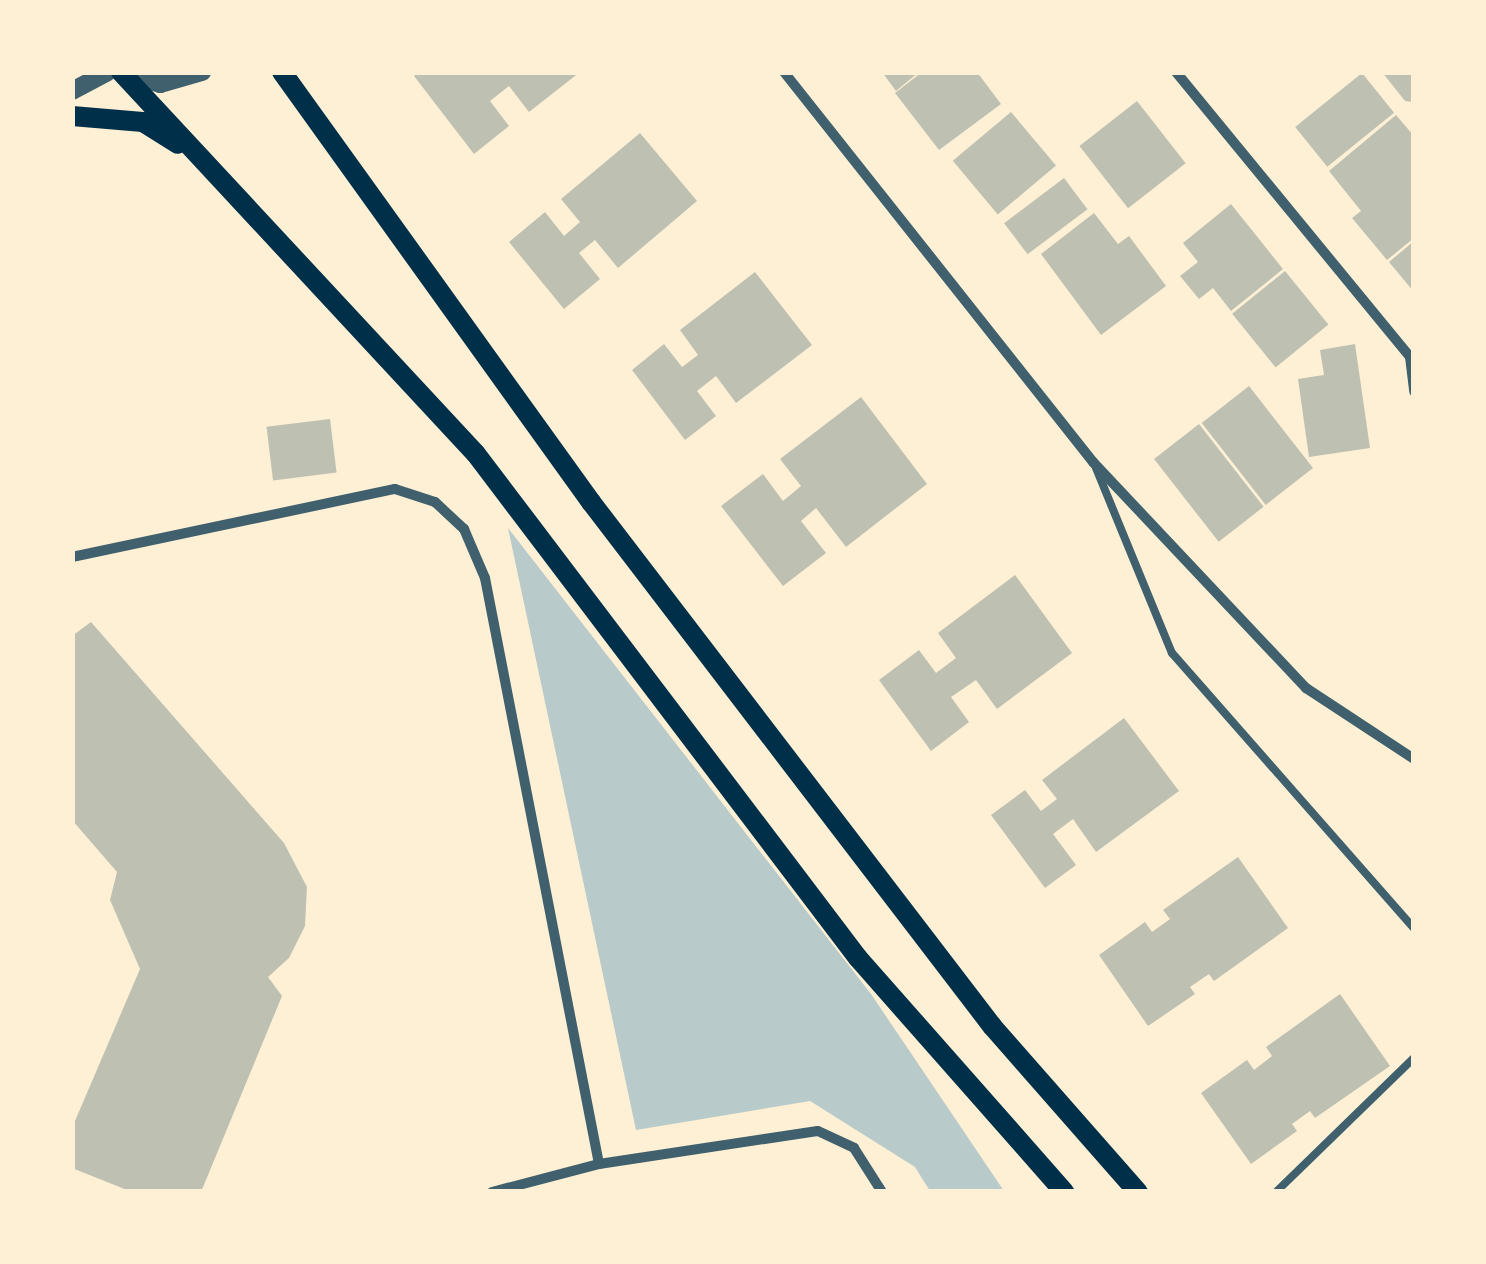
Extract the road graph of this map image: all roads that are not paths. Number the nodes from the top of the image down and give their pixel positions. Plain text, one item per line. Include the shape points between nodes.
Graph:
1 (107, 72) edge
2 (123, 72) edge
3 (202, 72) edge
4 (282, 72) edge
5 (300, 72) edge
6 (784, 72) edge
7 (1176, 72) edge
8 (72, 90) edge
9 (301, 98) junction
10 (72, 116) edge
11 (208, 164) junction
12 (1412, 355) edge
13 (1414, 392) edge
14 (1093, 462) junction
15 (72, 557) edge
16 (1414, 759) edge
17 (1414, 928) edge
18 (1414, 1058) edge
19 (599, 1164) junction
20 (492, 1192) edge
21 (882, 1192) edge
22 (1064, 1192) edge
23 (1138, 1192) edge
24 (1276, 1192) edge

1 - 8 street
2 - 3 street via 160,84
2 - 11 main road
4 - 9 main road
5 - 9 main road
6 - 14 street
7 - 12 street
9 - 23 main road via 591,502 992,1026
10 - 11 main road via 143,122
11 - 22 main road via 476,454 858,958
12 - 13 street
14 - 16 street via 1306,688
14 - 17 lane via 1172,652
15 - 19 street via 395,489 435,502 464,530 485,578
18 - 24 lane
19 - 20 street
19 - 21 street via 818,1131 854,1148

